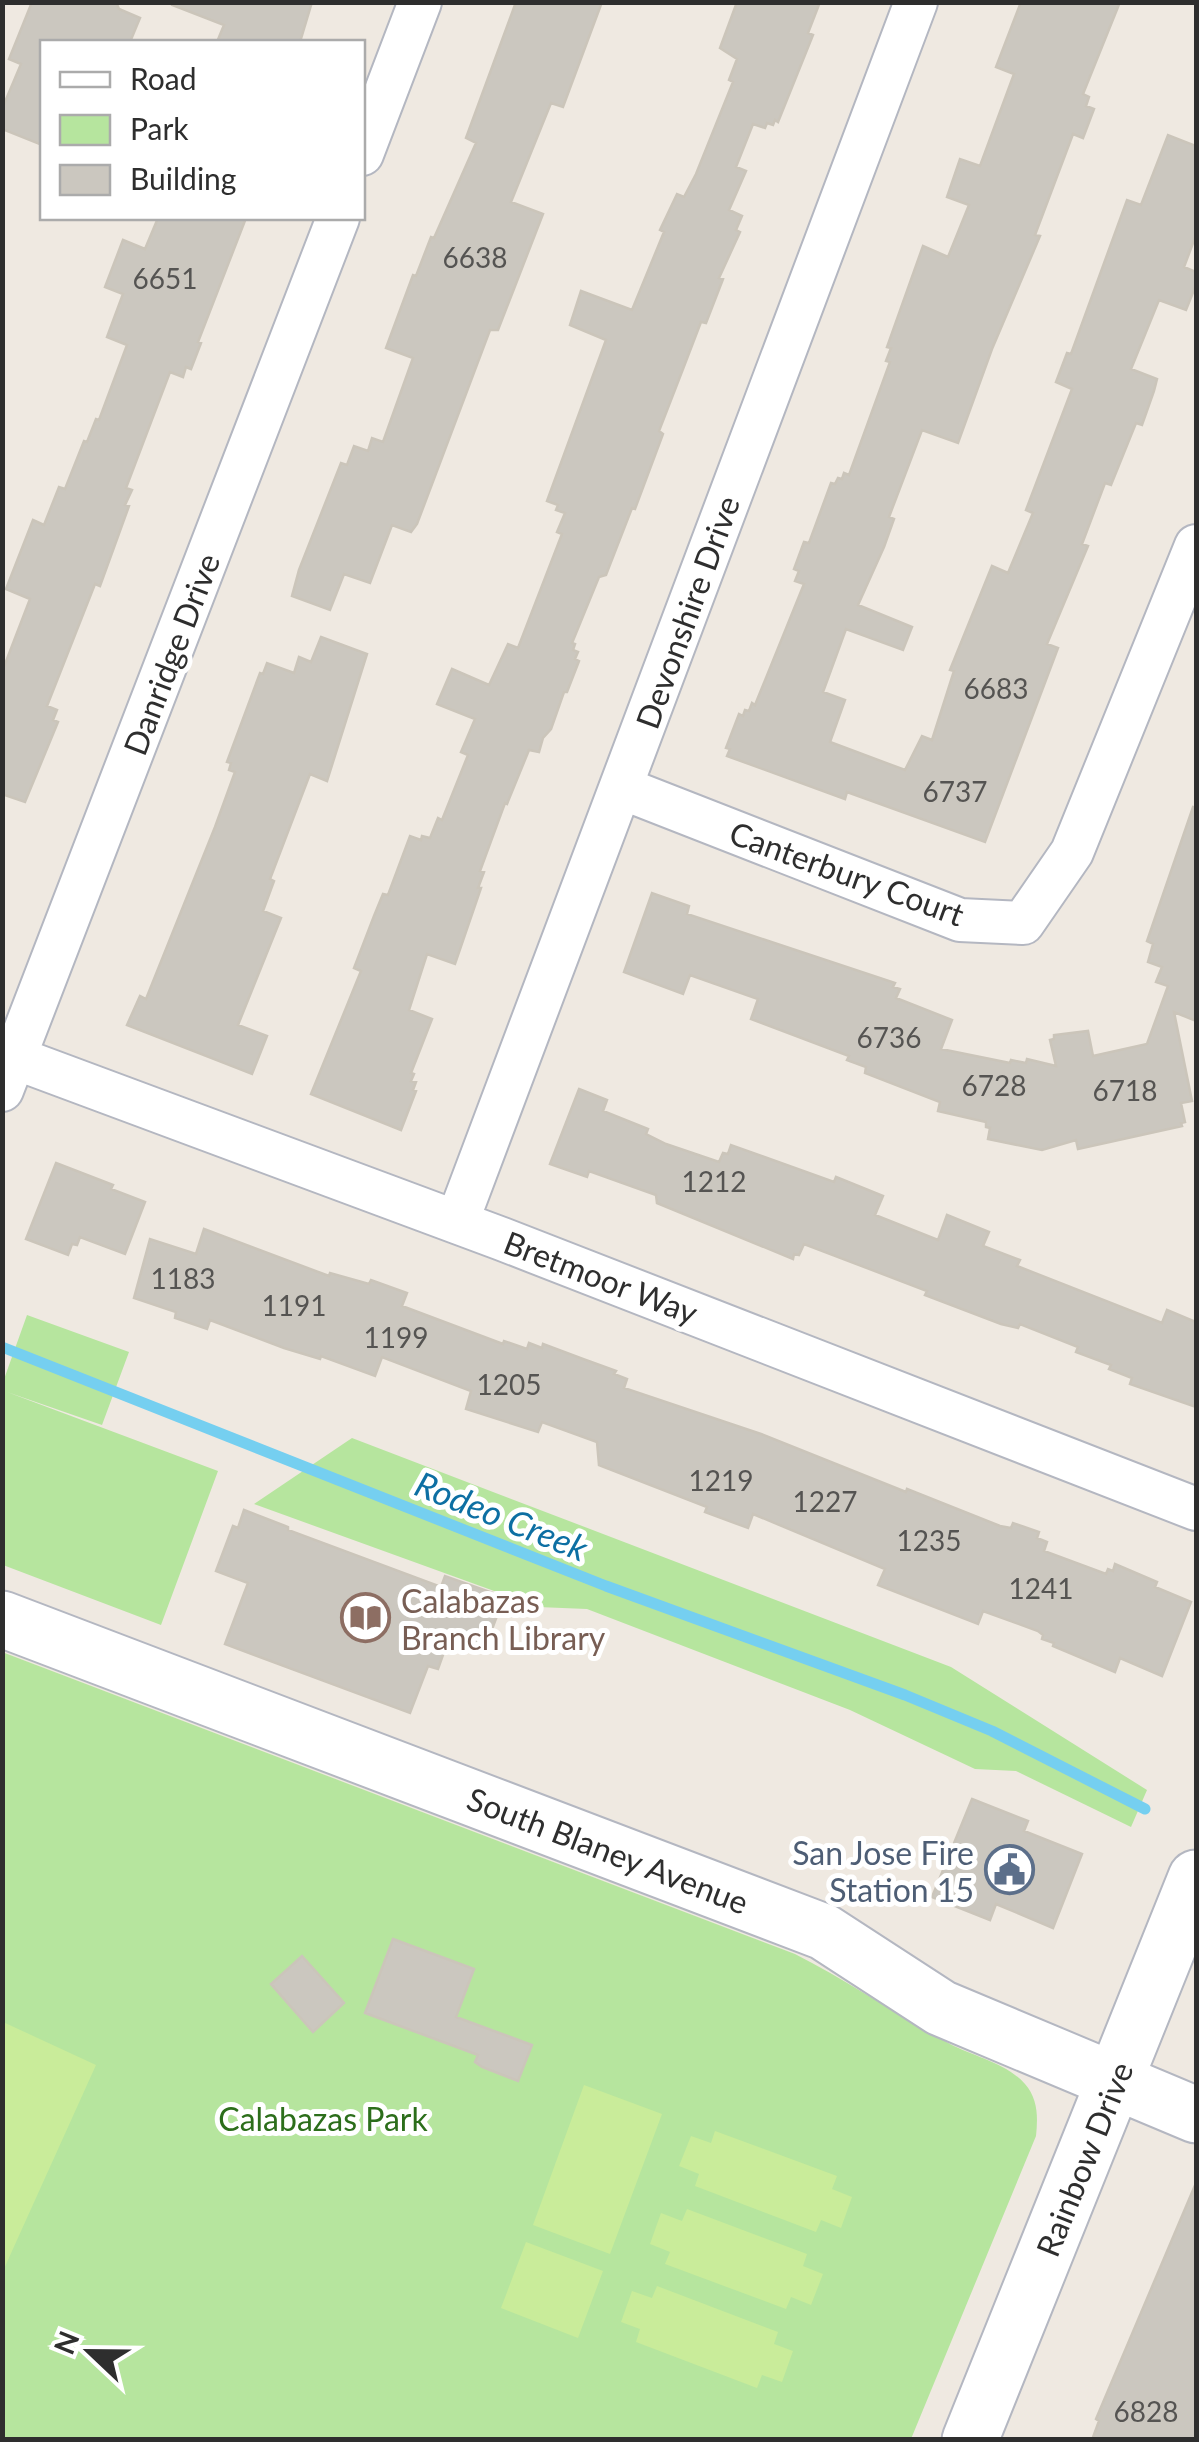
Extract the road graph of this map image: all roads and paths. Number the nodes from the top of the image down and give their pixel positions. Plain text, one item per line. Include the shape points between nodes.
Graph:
1 (420, 2) edge
2 (916, 2) edge
3 (365, 146) edge
4 (337, 220) edge
5 (1196, 546) edge
6 (622, 788) junction
7 (7, 1067) edge
8 (458, 1222) junction
9 (1196, 1509) edge
10 (2, 1619) edge
11 (1196, 1878) edge
12 (1116, 2081) junction
13 (1196, 2115) edge
14 (970, 2440) edge

1 - 3 street
2 - 6 street, Devonshire Drive
4 - 7 street, Danridge Drive
5 - 6 street, Canterbury Court via 1072,852 1023,923 960,920
6 - 8 street, Devonshire Drive
7 - 8 street, Bretmoor Way
8 - 9 street, Bretmoor Way
10 - 12 street, South Blaney Avenue via 824,1932 941,2008
11 - 12 street, Rainbow Drive
12 - 13 street, South Blaney Avenue
12 - 14 street, Rainbow Drive

